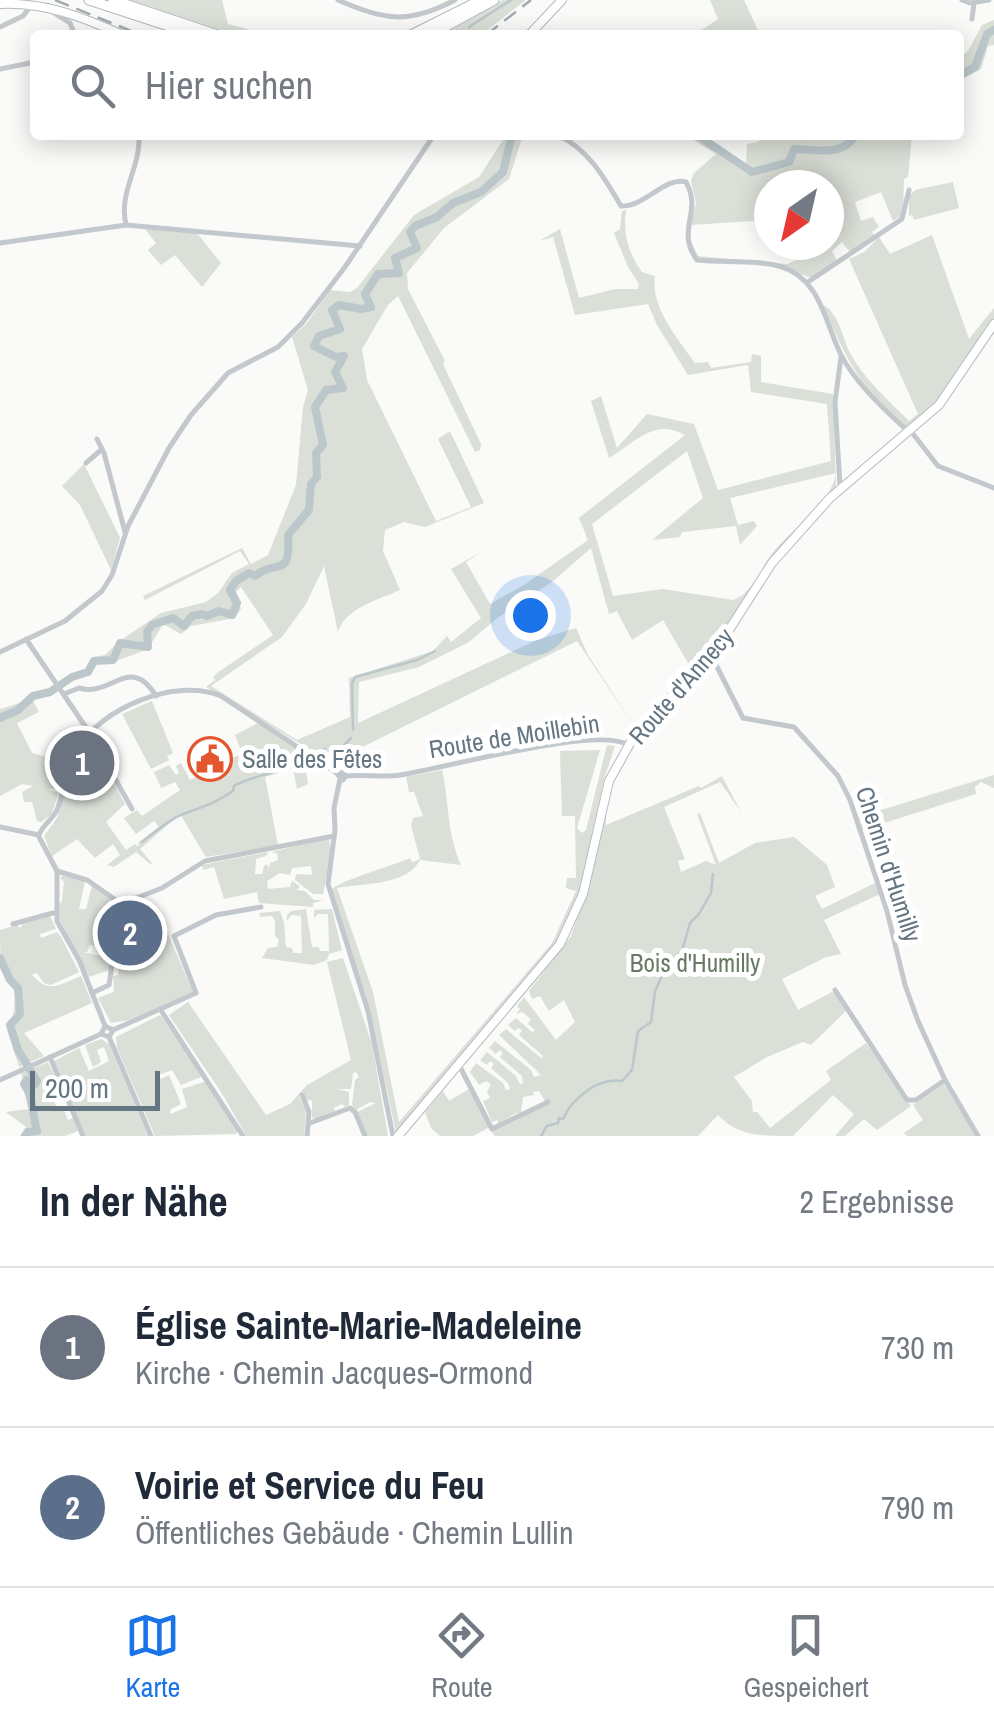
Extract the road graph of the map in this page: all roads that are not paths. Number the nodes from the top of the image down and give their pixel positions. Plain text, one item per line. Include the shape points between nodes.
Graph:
1 (90, 0) edge
2 (113, 0) edge
3 (338, 0) edge
4 (455, 0) edge
5 (481, 0) edge
6 (494, 0) edge
7 (562, 0) edge
8 (962, 0) edge
9 (989, 0) edge
10 (974, 3) junction
11 (0, 4) edge
12 (32, 4) junction
13 (54, 14) dead end
14 (972, 18) dead end
15 (0, 27) edge
16 (73, 30) edge
17 (111, 30) edge
18 (181, 30) edge
19 (203, 30) edge
20 (421, 30) edge
21 (439, 30) edge
22 (533, 30) edge
23 (30, 63) edge
24 (0, 69) edge
25 (139, 140) edge
26 (431, 140) edge
27 (568, 140) edge
28 (909, 190) dead end
29 (126, 226) junction
30 (0, 243) edge
31 (360, 246) junction
32 (808, 282) junction
33 (994, 324) edge
34 (841, 354) junction
35 (909, 431) junction
36 (97, 438) dead end
37 (103, 452) junction
38 (86, 462) dead end
39 (840, 486) junction
40 (994, 488) edge
41 (125, 532) junction
42 (26, 639) junction
43 (0, 652) edge
44 (711, 655) junction
45 (63, 692) junction
46 (156, 696) junction
47 (90, 732) junction
48 (628, 744) junction
49 (342, 776) junction
50 (132, 809) dead end
51 (0, 827) edge
52 (37, 832) junction
53 (334, 836) junction
54 (57, 871) junction
55 (121, 904) junction
56 (261, 907) dead end
57 (54, 913) junction
58 (13, 924) dead end
59 (835, 990) dead end
60 (92, 993) junction
61 (162, 1012) dead end
62 (105, 1026) junction
63 (101, 1034) junction
64 (111, 1034) junction
65 (50, 1057) junction
66 (460, 1064) junction
67 (0, 1080) edge
68 (946, 1080) junction
69 (302, 1095) dead end
70 (548, 1102) dead end
71 (310, 1124) junction
72 (83, 1136) edge
73 (151, 1136) edge
74 (243, 1136) edge
75 (307, 1136) edge
76 (365, 1136) edge
77 (398, 1136) edge
78 (978, 1136) edge

1 - 18 highway
2 - 19 highway
3 - 4 street via 405,18
5 - 20 highway
6 - 21 highway
7 - 22 main road
8 - 10 street
9 - 10 street
10 - 14 street
11 - 12 main road
12 - 15 street
12 - 17 main road
13 - 16 street
23 - 24 street
25 - 29 street via 124,202
26 - 31 street
27 - 32 street via 621,206 686,182 693,204 686,238 697,260 780,266
28 - 32 street via 902,219
29 - 30 street
29 - 31 street
31 - 41 street via 292,334 235,368 204,398
32 - 34 street
33 - 35 main road, Route d'Annecy via 943,400
34 - 35 street
34 - 39 street via 835,396
35 - 39 main road, Route d'Annecy
35 - 40 street via 942,469
36 - 37 street
37 - 38 street
37 - 41 street
39 - 44 main road, Route d'Annecy via 772,564
41 - 42 street via 98,596 65,622
42 - 43 street
42 - 45 street
44 - 48 main road, Route d'Annecy
44 - 68 street, Chemin d'Humilly via 743,718 794,726 838,776 887,911 910,999
45 - 46 street via 135,677
45 - 47 street
46 - 47 street
46 - 49 street via 195,690 221,696
47 - 50 street
47 - 52 street via 73,755 55,814
48 - 49 street, Route de Moillebin via 552,745 402,775
48 - 66 main road, Route d'Annecy via 609,781 583,894 567,933
49 - 53 street
51 - 52 street
52 - 54 street
53 - 55 street via 205,862
53 - 77 street via 329,891 368,1011
54 - 55 street via 88,880
54 - 57 street
55 - 60 street via 109,984
56 - 64 street via 216,916 174,936 196,993
57 - 58 street
57 - 60 street
59 - 68 street via 907,1100
60 - 62 street
61 - 74 street
62 - 63 street
62 - 64 street
63 - 64 street
63 - 65 street
64 - 73 street
65 - 67 street
65 - 72 street
66 - 70 street via 492,1129
66 - 77 main road, Route d'Annecy
68 - 78 street, Chemin d'Humilly
69 - 71 street
71 - 75 street
71 - 76 street via 350,1108

